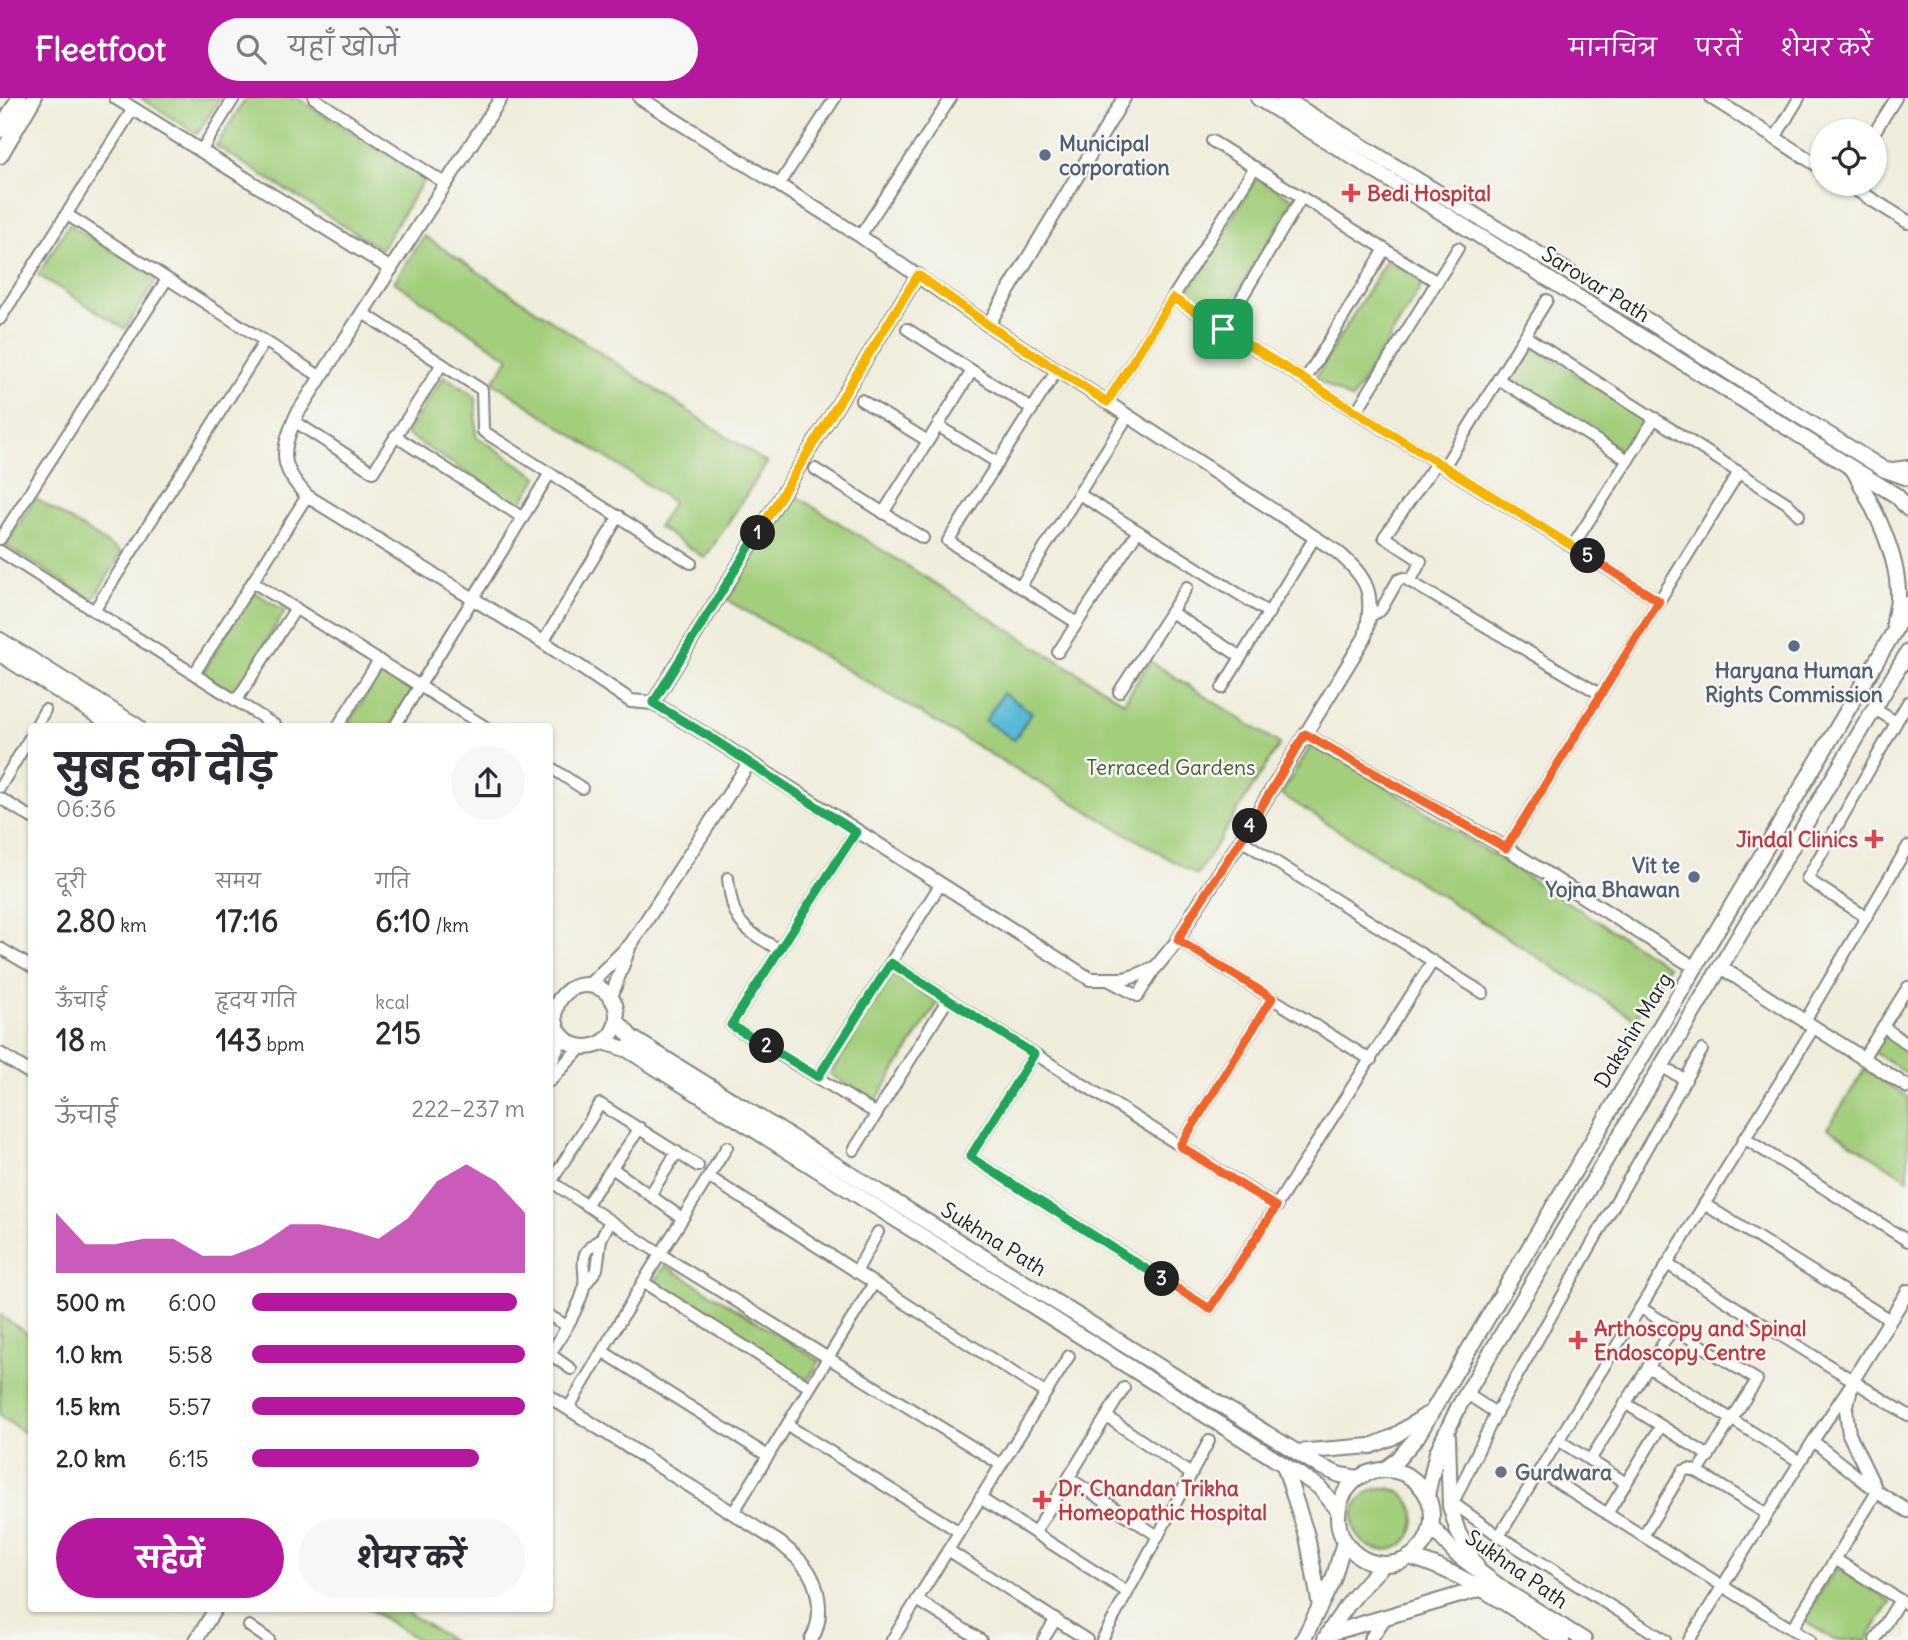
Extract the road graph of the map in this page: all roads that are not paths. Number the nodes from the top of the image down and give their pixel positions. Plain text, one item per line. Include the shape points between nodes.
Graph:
1 (19, 98) edge
2 (34, 98) edge
3 (116, 98) edge
4 (234, 98) edge
5 (314, 98) edge
6 (640, 98) edge
7 (835, 98) edge
8 (951, 98) edge
9 (1126, 98) edge
10 (1258, 98) edge
11 (1283, 98) edge
12 (1712, 98) edge
13 (1800, 98) edge
14 (1896, 98) edge
15 (497, 99) edge
16 (1728, 102) edge
17 (133, 109) junction
18 (1883, 119) edge
19 (0, 130) edge
20 (1775, 138) junction
21 (1212, 141) dead end
22 (201, 151) junction
23 (0, 156) edge
24 (1810, 160) edge
25 (1255, 167) junction
26 (446, 184) junction
27 (779, 185) junction
28 (1866, 196) edge
29 (1303, 197) junction
30 (66, 214) junction
31 (1908, 222) edge
32 (859, 236) junction
33 (1458, 248) dead end
34 (1385, 249) junction
35 (391, 269) junction
36 (918, 275) junction
37 (167, 279) junction
38 (1437, 282) junction
39 (1173, 298) junction
40 (1547, 300) dead end
41 (363, 313) junction
42 (0, 319) edge
43 (988, 325) junction
44 (907, 329) dead end
45 (1223, 329) junction
46 (1525, 336) junction
47 (265, 341) junction
48 (442, 364) junction
49 (1057, 370) junction
50 (972, 371) junction
51 (321, 377) junction
52 (1498, 379) junction
53 (1305, 380) junction
54 (861, 400) dead end
55 (1107, 402) junction
56 (1032, 409) junction
57 (1356, 412) junction
58 (1128, 416) junction
59 (1655, 418) junction
60 (294, 422) junction
61 (937, 426) junction
62 (395, 436) junction
63 (928, 441) junction
64 (1628, 460) junction
65 (998, 463) junction
66 (1441, 465) junction
67 (1908, 467) edge
68 (816, 469) dead end
69 (1853, 470) junction
70 (1885, 470) junction
71 (1739, 472) junction
72 (550, 473) junction
73 (1908, 478) edge
74 (1079, 494) junction
75 (307, 496) junction
76 (1908, 509) edge
77 (883, 513) junction
78 (1800, 515) dead end
79 (619, 516) junction
80 (523, 518) junction
81 (1138, 531) junction
82 (1315, 537) junction
83 (0, 538) edge
84 (923, 538) dead end
85 (1572, 547) junction
86 (0, 551) edge
87 (691, 564) dead end
88 (253, 582) junction
89 (1410, 582) junction
90 (1020, 587) junction
91 (1187, 587) dead end
92 (474, 598) junction
93 (1659, 601) junction
94 (1908, 604) edge
95 (296, 608) junction
96 (94, 611) junction
97 (1171, 612) junction
98 (1269, 613) junction
99 (1370, 616) junction
100 (1077, 623) junction
101 (1892, 635) junction
102 (0, 640) edge
103 (543, 642) junction
104 (1058, 652) dead end
105 (1908, 653) edge
106 (0, 654) edge
107 (1241, 657) junction
108 (379, 660) junction
109 (194, 674) junction
110 (420, 686) junction
111 (1222, 688) dead end
112 (1119, 692) dead end
113 (1600, 694) junction
114 (236, 701) junction
115 (1908, 702) edge
116 (653, 703) junction
117 (1873, 708) junction
118 (45, 710) dead end
119 (1896, 722) junction
120 (38, 723) edge
121 (109, 723) edge
122 (132, 723) edge
123 (271, 723) edge
124 (340, 723) edge
125 (397, 723) edge
126 (479, 723) edge
127 (1305, 734) junction
128 (28, 741) edge
129 (749, 763) junction
130 (553, 769) edge
131 (0, 787) edge
132 (582, 788) dead end
133 (0, 798) edge
134 (28, 816) edge
135 (856, 832) junction
136 (1241, 840) junction
137 (1908, 846) edge
138 (1506, 848) junction
139 (728, 878) dead end
140 (940, 885) junction
141 (1866, 917) junction
142 (1178, 940) junction
143 (631, 944) junction
144 (0, 948) edge
145 (780, 950) junction
146 (1433, 961) junction
147 (1686, 962) dead end
148 (891, 963) junction
149 (28, 965) edge
150 (1156, 967) junction
151 (1725, 970) dead end
152 (1108, 980) junction
153 (590, 984) junction
154 (553, 986) edge
155 (1908, 987) edge
156 (570, 988) junction
157 (1483, 993) dead end
158 (611, 997) junction
159 (1272, 998) junction
160 (948, 999) junction
161 (553, 1009) edge
162 (553, 1014) edge
163 (617, 1021) junction
164 (1810, 1024) junction
165 (1883, 1027) junction
166 (562, 1036) junction
167 (604, 1042) junction
168 (1908, 1045) edge
169 (581, 1047) junction
170 (1702, 1051) dead end
171 (0, 1054) edge
172 (1034, 1054) junction
173 (553, 1058) edge
174 (1863, 1058) junction
175 (1371, 1060) junction
176 (1666, 1069) dead end
177 (28, 1072) edge
178 (553, 1077) edge
179 (818, 1077) junction
180 (1686, 1080) junction
181 (1908, 1087) edge
182 (877, 1114) junction
183 (640, 1128) junction
184 (1744, 1138) junction
185 (1180, 1146) junction
186 (727, 1147) dead end
187 (854, 1150) dead end
188 (677, 1152) junction
189 (698, 1166) dead end
190 (612, 1168) junction
191 (553, 1176) edge
192 (709, 1177) junction
193 (553, 1183) edge
194 (650, 1195) junction
195 (1704, 1204) junction
196 (586, 1205) junction
197 (1276, 1207) junction
198 (682, 1219) junction
199 (610, 1221) junction
200 (878, 1232) dead end
201 (1908, 1241) edge
202 (660, 1254) junction
203 (1667, 1264) junction
204 (856, 1272) junction
205 (643, 1282) junction
206 (874, 1283) junction
207 (1908, 1291) edge
208 (1642, 1308) junction
209 (553, 1317) edge
210 (1890, 1320) junction
211 (567, 1326) junction
212 (1673, 1328) junction
213 (553, 1349) edge
214 (602, 1351) junction
215 (553, 1356) edge
216 (1069, 1356) dead end
217 (828, 1358) junction
218 (1648, 1367) junction
219 (571, 1369) dead end
220 (1852, 1383) junction
221 (809, 1387) junction
222 (1124, 1388) dead end
223 (1045, 1393) junction
224 (1466, 1394) junction
225 (553, 1399) edge
226 (1625, 1403) junction
227 (568, 1409) junction
228 (1432, 1411) junction
229 (1496, 1413) junction
230 (1908, 1415) edge
231 (1107, 1417) junction
232 (1732, 1419) junction
233 (787, 1425) junction
234 (1661, 1426) junction
235 (1448, 1431) junction
236 (1559, 1440) junction
237 (1209, 1441) dead end
238 (1813, 1441) junction
239 (1296, 1452) junction
240 (768, 1456) junction
241 (1709, 1456) junction
242 (1590, 1460) junction
243 (1800, 1462) junction
244 (1000, 1464) junction
245 (1284, 1465) junction
246 (1384, 1470) junction
247 (1539, 1471) junction
248 (1698, 1472) junction
249 (1191, 1474) junction
250 (1069, 1478) junction
251 (1358, 1478) junction
252 (1626, 1483) junction
253 (1877, 1492) junction
254 (1427, 1496) junction
255 (979, 1498) junction
256 (1338, 1510) junction
257 (1908, 1511) edge
258 (733, 1513) junction
259 (1607, 1514) junction
260 (1767, 1514) junction
261 (1431, 1526) junction
262 (958, 1531) junction
263 (1035, 1532) junction
264 (1158, 1536) junction
265 (1499, 1536) junction
266 (1643, 1536) junction
267 (1344, 1542) junction
268 (948, 1550) junction
269 (1409, 1557) junction
270 (1835, 1559) junction
271 (1383, 1565) junction
272 (1479, 1571) junction
273 (1723, 1586) junction
274 (1480, 1588) junction
275 (1127, 1592) junction
276 (917, 1600) junction
277 (1904, 1602) edge
278 (1320, 1606) junction
279 (214, 1612) edge
280 (1056, 1619) junction
281 (1384, 1619) junction
282 (249, 1626) dead end
283 (1792, 1629) junction
284 (1326, 1637) edge
285 (196, 1640) edge
286 (269, 1640) edge
287 (811, 1640) edge
288 (892, 1640) edge
289 (981, 1640) edge
290 (1043, 1640) edge
291 (1087, 1640) edge
292 (1102, 1640) edge
293 (1303, 1640) edge
294 (1370, 1640) edge
295 (1562, 1640) edge
296 (1584, 1640) edge
297 (1665, 1640) edge
298 (1689, 1640) edge
299 (1809, 1640) edge
300 (1875, 1640) edge

1 - 19 main road
2 - 23 main road
3 - 17 street
4 - 22 street
5 - 26 street
6 - 27 street
7 - 27 street
8 - 32 street
9 - 43 street
10 - 69 main road, Sarovar Path
11 - 70 main road, Sarovar Path
12 - 16 street
13 - 20 street
14 - 18 street
15 - 26 street
16 - 20 street
17 - 22 street
17 - 30 street
20 - 24 street
21 - 25 street
22 - 35 street
25 - 29 street
25 - 39 street
26 - 35 street
27 - 32 street
28 - 31 street
29 - 34 street
29 - 45 street
30 - 37 street
30 - 42 street
32 - 36 street
33 - 38 street
34 - 38 street
34 - 53 street
35 - 41 street
36 - 43 street
36 - 116 street
37 - 47 street
37 - 83 street
38 - 57 street
39 - 45 street
39 - 55 street
40 - 46 street
41 - 48 street
41 - 51 street
43 - 49 street
44 - 50 street
45 - 53 street
46 - 52 street
46 - 59 street
47 - 51 street
47 - 96 street
48 - 62 street
48 - 72 street via 482,390 483,431
49 - 55 street
49 - 56 street
50 - 56 street
50 - 61 street
51 - 60 street
52 - 64 street
52 - 66 street
53 - 57 street
54 - 63 street
55 - 58 street
56 - 65 street
57 - 66 street
58 - 74 street
58 - 82 street
59 - 64 street
59 - 71 street
60 - 62 street via 373,472
60 - 75 street via 286,439 286,468
61 - 63 street
61 - 65 street
62 - 80 street
63 - 77 street
64 - 85 street
65 - 90 street via 947,541
66 - 85 street
66 - 89 street via 1384,537 1421,561
67 - 70 street
68 - 77 street
69 - 76 main road, Sarovar Path via 1897,496
69 - 101 main road via 1877,515 1894,567 1898,595
70 - 73 main road, Sarovar Path
71 - 78 street
71 - 93 street
72 - 79 street
72 - 80 street
74 - 81 street
74 - 90 street
75 - 88 street
75 - 92 street
77 - 84 street
79 - 87 street
79 - 103 street
80 - 92 street
81 - 98 street
81 - 100 street
82 - 98 street
82 - 99 street via 1357,568 1368,588
85 - 93 street
86 - 96 street
88 - 95 street
88 - 109 street
89 - 99 street via 1398,580 1381,610
89 - 113 street
90 - 100 street
91 - 97 street
92 - 103 street
92 - 110 street
93 - 113 street
94 - 101 main road, Dakshin Marg
95 - 108 street
95 - 114 street
96 - 109 street
97 - 107 street
97 - 112 street
98 - 107 street
99 - 127 street via 1366,637
100 - 104 street
101 - 228 main road, Dakshin Marg
102 - 122 main road
103 - 116 street via 631,701
105 - 117 main road, Dakshin Marg
106 - 121 main road
107 - 111 street
108 - 110 street
108 - 124 street
109 - 114 street
110 - 125 street
110 - 126 street
113 - 138 street
114 - 123 street
115 - 119 street
116 - 129 street
117 - 119 street
117 - 224 main road, Dakshin Marg
118 - 120 street
119 - 141 street via 1807,880
127 - 136 street
127 - 138 street
128 - 131 street
129 - 135 street
129 - 143 street
130 - 132 street
133 - 134 street
135 - 140 street
135 - 145 street
136 - 142 street
136 - 146 street
137 - 141 street
138 - 147 street
139 - 145 street via 731,905 743,927
140 - 148 street
140 - 152 street via 1090,979
141 - 164 street
142 - 150 street
142 - 159 street
143 - 153 street
143 - 158 street
144 - 149 street
145 - 179 street via 731,1025
146 - 157 street
146 - 175 street
148 - 160 street
148 - 179 street
150 - 152 street
150 - 152 street via 1138,996
151 - 164 street
153 - 156 main road
153 - 158 main road
154 - 156 main road
155 - 165 street
156 - 161 main road
158 - 163 main road
159 - 175 street
159 - 185 street
160 - 172 street
160 - 182 street
162 - 166 main road
163 - 167 main road
163 - 239 main road, Sukhna Path via 632,1038
164 - 174 street
164 - 184 street
165 - 168 street
165 - 174 street
166 - 169 main road
166 - 173 street
167 - 169 main road
167 - 245 main road, Sukhna Path via 628,1050
169 - 178 street
170 - 180 street
171 - 177 street
172 - 185 street
172 - 197 street via 970,1157 1210,1309
174 - 181 street
175 - 197 street
176 - 180 street
179 - 182 street
180 - 229 street
182 - 187 street
183 - 188 street
183 - 190 street
183 - 191 street via 604,1104 597,1105
184 - 195 street
184 - 201 street
185 - 197 street
186 - 192 street
188 - 189 street
188 - 194 street
190 - 194 street
190 - 196 street
192 - 198 street
192 - 204 street
193 - 196 street
194 - 198 street
195 - 203 street
195 - 210 street
196 - 199 street
198 - 202 street
199 - 202 street
199 - 211 street via 585,1255 585,1285
200 - 204 street
202 - 205 street
202 - 217 street
203 - 208 street
203 - 220 street
204 - 206 street
205 - 214 street
205 - 221 street
206 - 217 street
206 - 223 street
207 - 210 street
208 - 212 street
208 - 236 street
209 - 211 street
210 - 220 street
211 - 213 street
212 - 218 street
212 - 232 street via 1757,1380
214 - 227 street
214 - 240 street
215 - 219 street
216 - 223 street
217 - 221 street
217 - 244 street
218 - 226 street
218 - 232 street
220 - 230 street
220 - 238 street
220 - 253 street via 1846,1409 1849,1434
221 - 233 street
222 - 231 street
223 - 244 street
224 - 229 street
224 - 235 main road, Dakshin Marg
225 - 227 street
226 - 234 street
226 - 242 street
227 - 258 street
228 - 239 main road via 1371,1446
228 - 246 main road, Dakshin Marg via 1417,1437
229 - 265 street via 1453,1503
231 - 249 street
231 - 250 street
232 - 241 street
232 - 243 street
233 - 240 street
233 - 262 street
234 - 241 street
234 - 252 street
235 - 254 main road, Dakshin Marg via 1437,1452
235 - 272 main road via 1450,1506
236 - 242 street
236 - 247 street
237 - 249 street
238 - 243 street
238 - 253 street
239 - 251 main road, Sukhna Path via 1329,1471
240 - 258 street
241 - 248 street
242 - 252 street
243 - 260 street
244 - 255 street
245 - 256 main road, Sukhna Path via 1319,1487
245 - 278 main road via 1307,1536
246 - 251 main road
246 - 254 main road via 1414,1480
247 - 259 street
247 - 265 street
248 - 260 street
248 - 266 street via 1683,1471
249 - 264 street
250 - 263 street
250 - 264 street
251 - 256 main road
252 - 259 street
253 - 257 street
253 - 270 street
254 - 261 main road
255 - 262 street
255 - 263 street
256 - 267 main road
258 - 287 street via 803,1563 813,1580 820,1610
259 - 266 street
260 - 273 street
261 - 269 main road via 1421,1548
261 - 272 main road, Sukhna Path
262 - 268 street
263 - 275 street
264 - 275 street
265 - 297 street
266 - 273 street
267 - 271 main road via 1355,1554
267 - 278 main road
268 - 276 street
268 - 280 street
269 - 271 main road
269 - 274 main road, Sukhna Path
270 - 277 street
270 - 283 street
271 - 284 main road
272 - 296 main road, Sukhna Path
273 - 283 street
273 - 298 street
274 - 281 main road
274 - 295 main road, Sukhna Path
275 - 292 street
276 - 288 street
276 - 289 street
277 - 300 street
278 - 293 main road
279 - 285 street
280 - 290 street
280 - 291 street
281 - 284 main road
281 - 294 street
282 - 286 street
283 - 299 street

